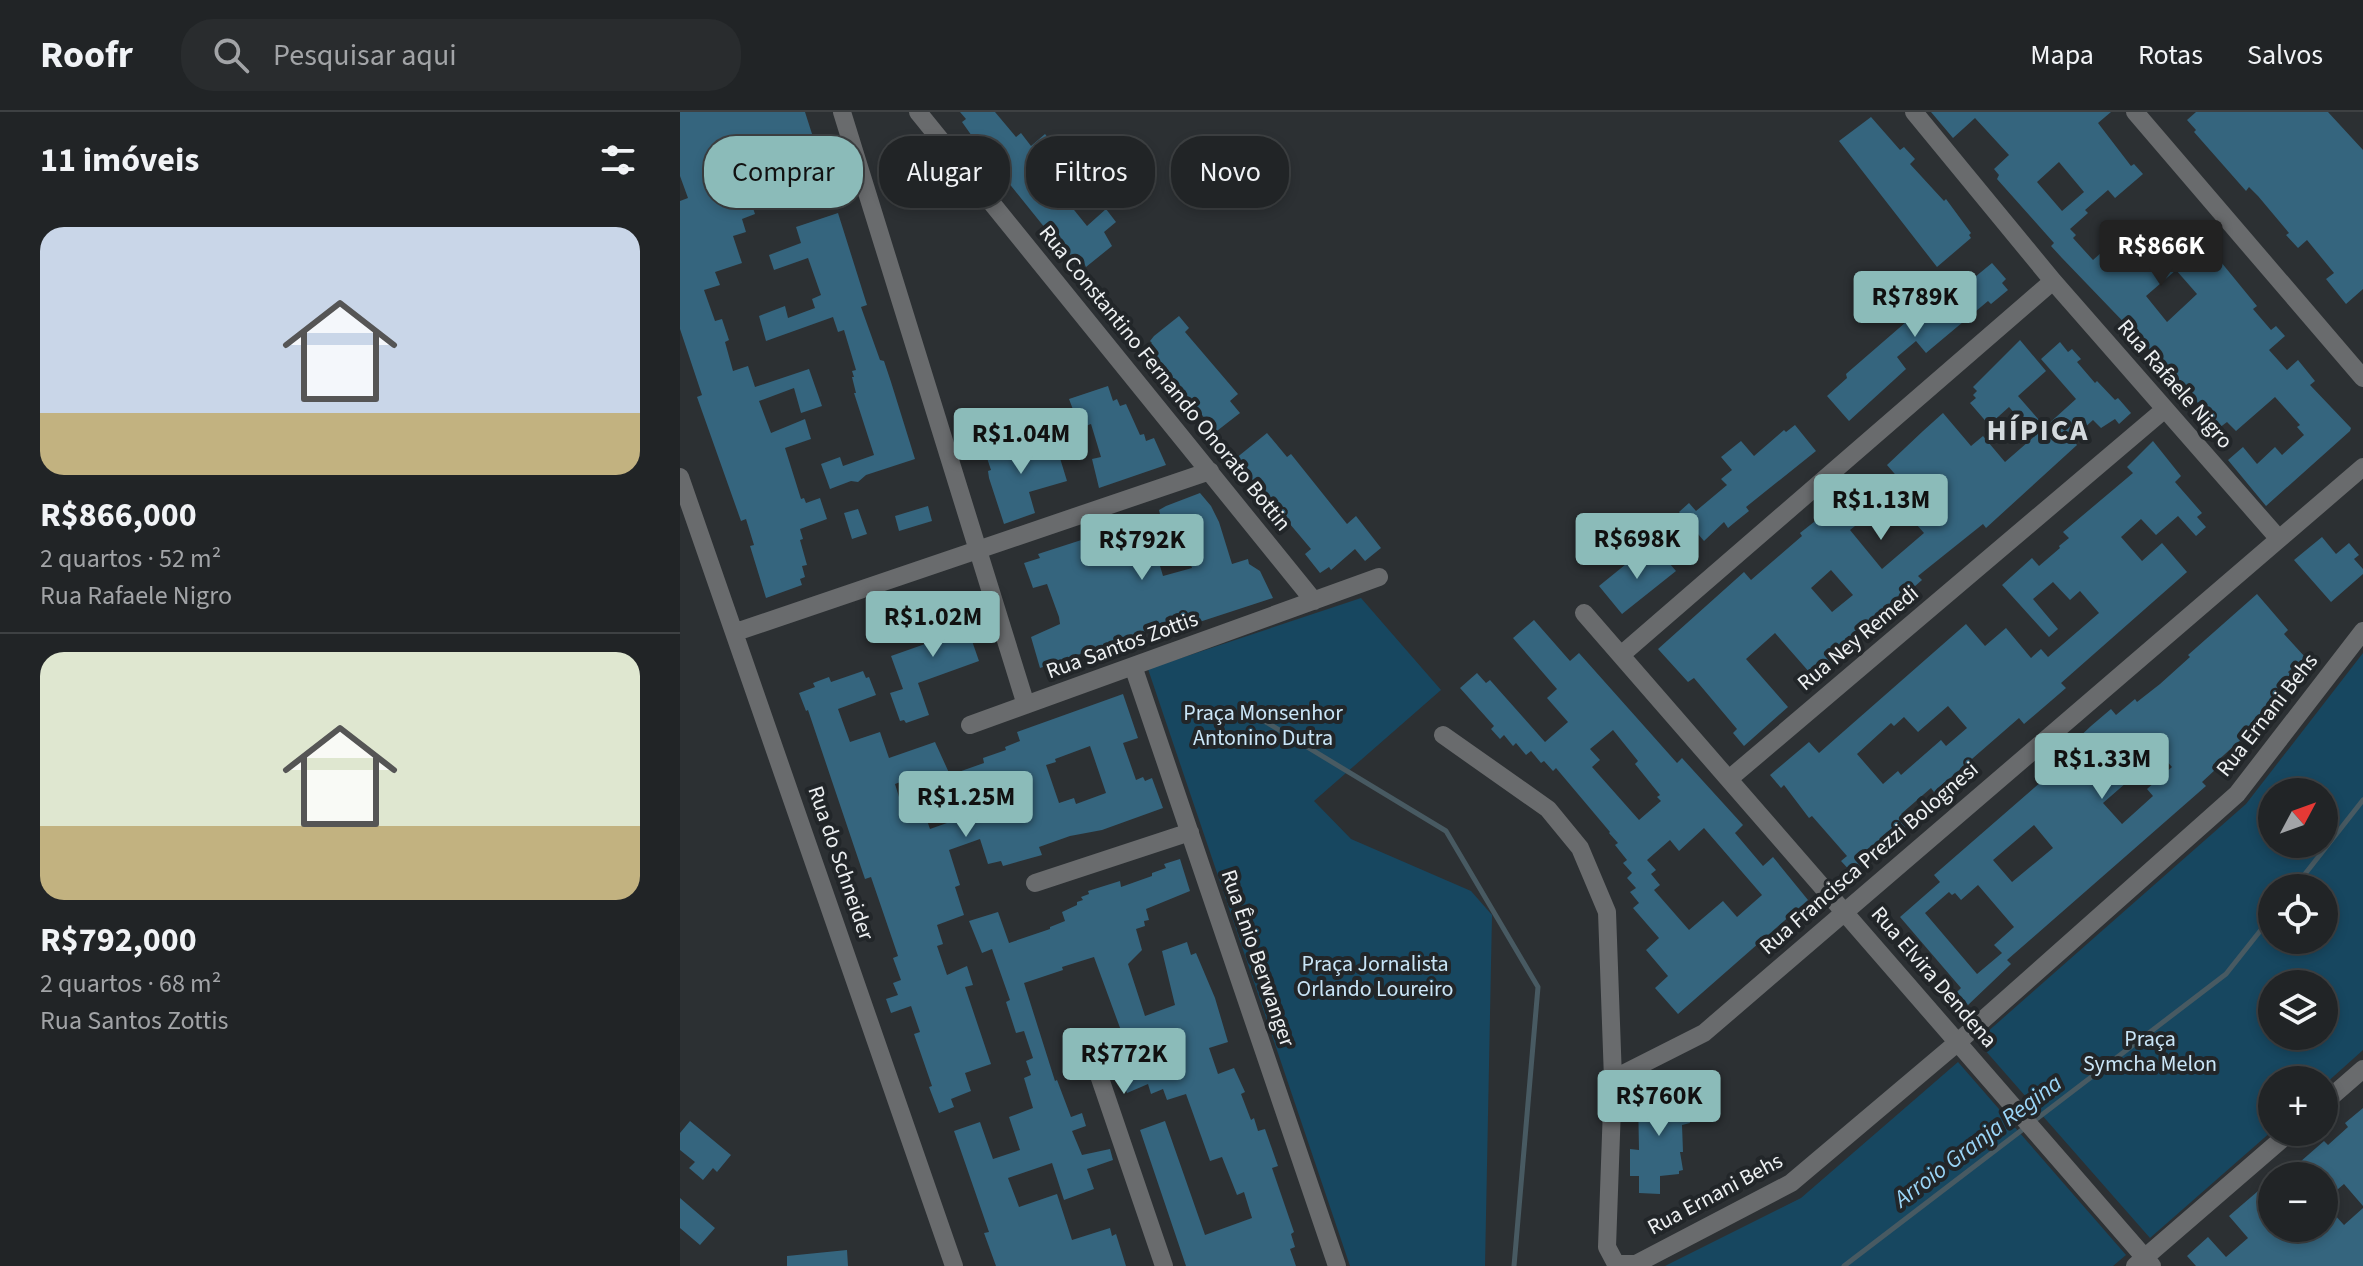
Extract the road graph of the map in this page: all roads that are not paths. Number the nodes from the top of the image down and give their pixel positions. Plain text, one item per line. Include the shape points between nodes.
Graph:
1 (842, 112) edge
2 (918, 112) edge
3 (1914, 112) edge
4 (2135, 112) edge
5 (2053, 281) junction
6 (2363, 378) edge
7 (2165, 409) junction
8 (2363, 467) edge
9 (1210, 471) junction
10 (680, 477) edge
11 (2279, 539) junction
12 (977, 550) junction
13 (1379, 577) dead end
14 (1314, 601) junction
15 (1584, 613) dead end
16 (2363, 631) edge
17 (736, 632) junction
18 (1621, 655) junction
19 (1133, 666) junction
20 (1026, 705) junction
21 (970, 725) dead end
22 (1443, 735) dead end
23 (1729, 779) junction
24 (1190, 832) junction
25 (1035, 883) dead end
26 (1844, 911) junction
27 (1958, 1042) junction
28 (1091, 1052) dead end
29 (2363, 1069) edge
30 (1613, 1079) junction
31 (2338, 1091) edge
32 (2274, 1146) edge
33 (2144, 1263) edge
34 (954, 1266) edge
35 (1164, 1266) edge
36 (1337, 1266) edge

1 - 12 street
2 - 9 street, Rua Constantino Fernando Onorato Bottin
3 - 5 street, Rua Rafaele Nigro
4 - 6 street
5 - 7 street, Rua Rafaele Nigro
5 - 18 street
7 - 11 street, Rua Rafaele Nigro
7 - 23 street, Rua Ney Remedi
8 - 11 street, Rua Francisca Prezzi Bolognesi
9 - 12 street
9 - 14 street, Rua Constantino Fernando Onorato Bottin
10 - 17 street, Rua do Schneider
11 - 26 street, Rua Francisca Prezzi Bolognesi
12 - 17 street
12 - 20 street
13 - 14 street, Rua Santos Zottis
14 - 19 street, Rua Santos Zottis
15 - 18 street, Rua Elvira Dendena
16 - 27 street, Rua Ernani Behs via 2237,794
17 - 34 street, Rua do Schneider
18 - 23 street, Rua Elvira Dendena
19 - 20 street, Rua Santos Zottis
19 - 24 street, Rua Ênio Berwanger
20 - 21 street, Rua Santos Zottis
22 - 30 street, Rua Ernani Behs via 1548,809 1580,848 1607,912
23 - 26 street, Rua Elvira Dendena
24 - 25 street
24 - 36 street, Rua Ênio Berwanger
26 - 27 street, Rua Elvira Dendena
26 - 30 street, Rua Francisca Prezzi Bolognesi via 1704,1033
27 - 30 street, Rua Ernani Behs via 1791,1183 1636,1264 1616,1264 1607,1247
27 - 33 street, Rua Elvira Dendena
28 - 35 street
29 - 31 street
32 - 33 street

